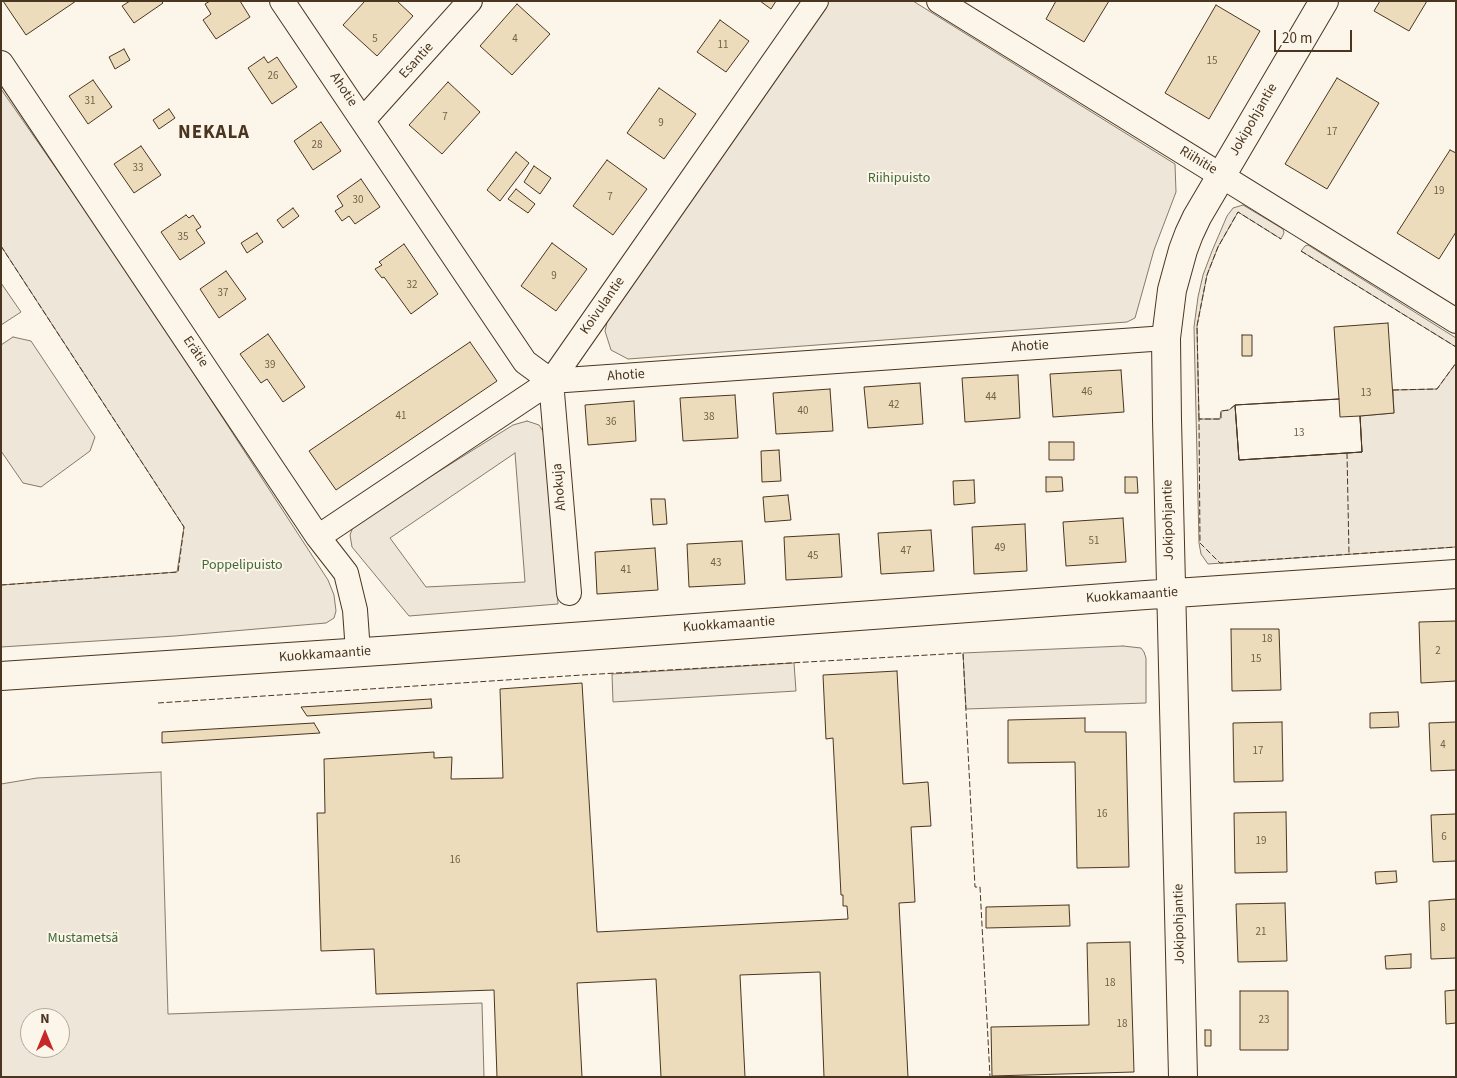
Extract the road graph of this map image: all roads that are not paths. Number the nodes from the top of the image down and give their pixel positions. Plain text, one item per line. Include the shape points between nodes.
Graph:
1 (282, 1) edge
2 (470, 1) edge
3 (816, 1) edge
4 (939, 1) edge
5 (1324, 1) edge
6 (1, 63) edge
7 (363, 120) junction
8 (1221, 175) junction
9 (1456, 321) edge
10 (1166, 338) junction
11 (551, 381) junction
12 (318, 537) junction
13 (1456, 574) edge
14 (569, 593) dead end
15 (1170, 594) junction
16 (358, 652) junction
17 (1, 676) edge
18 (1183, 1077) edge

1 - 7 street, Ahotie
2 - 7 street, Esantie
3 - 11 street, Koivulantie
4 - 8 street, Riihitie
5 - 8 main road, Jokipohjantie
6 - 12 street, Erätie
7 - 11 street, Ahotie via 525,362
8 - 9 street, Riihitie
8 - 10 main road, Jokipohjantie via 1183,250 1172,290
10 - 11 street, Ahotie
10 - 15 main road, Jokipohjantie
11 - 12 street, Koivulantie
11 - 14 street, Ahokuja
12 - 16 street, Erätie via 346,573 355,610
13 - 15 main road, Kuokkamaantie
15 - 16 main road, Kuokkamaantie
15 - 18 main road, Jokipohjantie
16 - 17 main road, Kuokkamaantie

